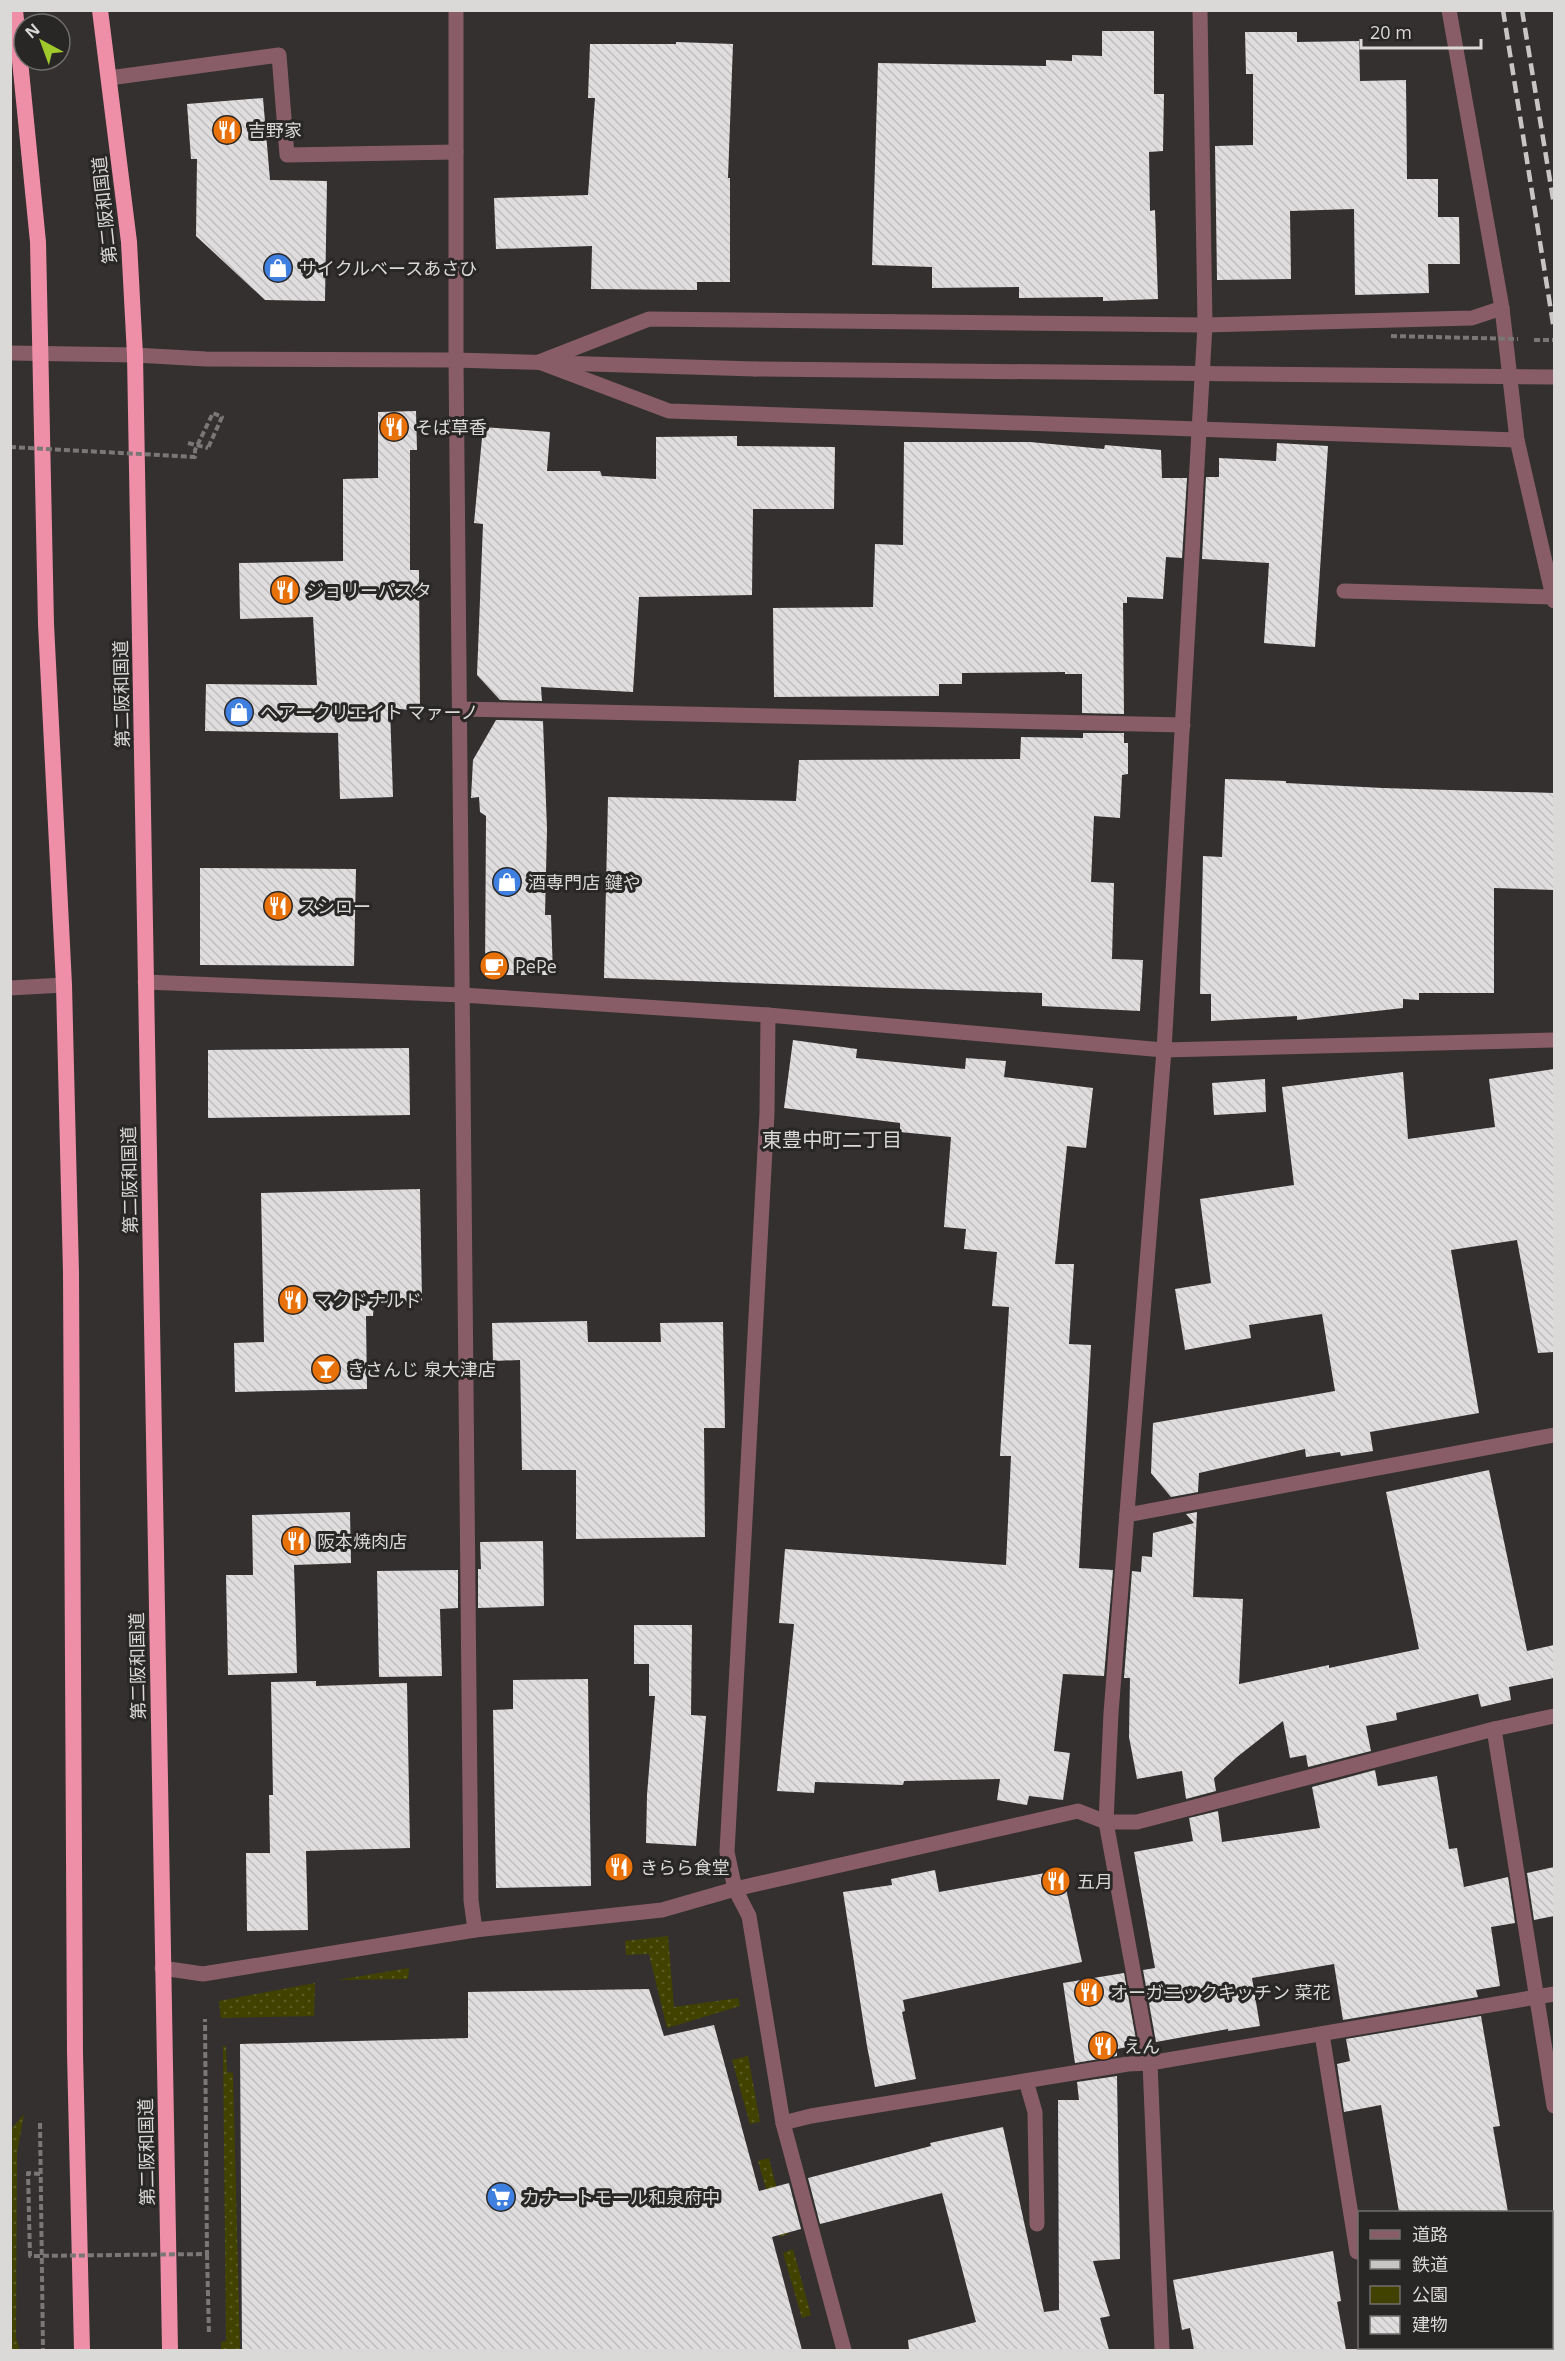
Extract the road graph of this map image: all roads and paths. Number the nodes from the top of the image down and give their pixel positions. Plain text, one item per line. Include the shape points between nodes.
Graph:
1 (15, 10) edge
2 (100, 10) edge
3 (456, 10) edge
4 (1200, 10) edge
5 (1449, 10) edge
6 (108, 78) junction
7 (456, 152) junction
8 (1502, 308) junction
9 (1205, 325) junction
10 (1391, 336) dead end
11 (1518, 339) dead end
12 (10, 353) edge
13 (42, 354) junction
14 (135, 355) junction
15 (456, 360) junction
16 (539, 362) junction
17 (1554, 377) edge
18 (1199, 430) junction
19 (1517, 440) junction
20 (188, 443) dead end
21 (10, 447) edge
22 (1344, 591) dead end
23 (1554, 599) edge
24 (460, 709) junction
25 (1183, 725) junction
26 (145, 982) junction
27 (64, 985) junction
28 (10, 988) edge
29 (462, 994) junction
30 (768, 1015) junction
31 (1554, 1040) edge
32 (1164, 1050) junction
33 (1554, 1436) edge
34 (1127, 1515) junction
35 (1554, 1716) edge
36 (1494, 1729) junction
37 (1106, 1821) junction
38 (735, 1889) junction
39 (475, 1930) junction
40 (162, 1968) junction
41 (1554, 1994) edge
42 (1539, 1997) junction
43 (205, 2019) dead end
44 (1322, 2034) junction
45 (1150, 2063) junction
46 (1026, 2080) junction
47 (1554, 2106) edge
48 (40, 2123) dead end
49 (783, 2123) junction
50 (40, 2174) junction
51 (1037, 2224) dead end
52 (1357, 2252) dead end
53 (207, 2254) junction
54 (209, 2335) dead end
55 (43, 2350) edge
56 (82, 2350) edge
57 (170, 2350) edge
58 (844, 2350) edge
59 (1162, 2350) edge

1 - 13 highway via 38,242
2 - 6 highway, 第二阪和国道
3 - 7 street
4 - 9 street
5 - 8 street
6 - 7 street via 279,55 287,155
6 - 14 highway, 第二阪和国道 via 129,242
7 - 15 street
8 - 9 street via 1472,318
8 - 19 street
9 - 16 street via 649,319
9 - 18 street
10 - 11 path, bridge
12 - 13 street
13 - 14 street
13 - 27 highway via 46,624
14 - 15 street
14 - 26 highway, 第二阪和国道
15 - 16 street
15 - 24 street
16 - 17 street, bridge via 755,369
16 - 18 street via 669,411
18 - 19 street
18 - 25 street
19 - 23 street
20 - 21 path, bridge via 208,448 222,417 213,413 195,450 195,457
22 - 23 street
24 - 25 street
24 - 29 street
25 - 32 street
26 - 29 street
26 - 40 highway, 第二阪和国道
27 - 28 street
27 - 56 highway via 71,1273 75,2041
29 - 30 street
29 - 39 street via 471,1900
30 - 32 street
30 - 38 street via 767,1113 726,1852
31 - 32 street
32 - 34 street
33 - 34 street
34 - 37 street
35 - 36 street
36 - 37 street via 1137,1822
36 - 42 street
37 - 38 street via 1078,1811
37 - 45 street
38 - 39 street via 662,1910
38 - 49 street via 749,1916
39 - 40 street via 203,1974
40 - 57 highway, 第二阪和国道
41 - 42 street
42 - 44 street
42 - 47 street
43 - 53 path, bridge
44 - 45 street
44 - 52 street
45 - 46 street
45 - 59 street
46 - 49 street
46 - 51 street via 1035,2112
48 - 50 path
49 - 58 street
50 - 53 path, bridge via 28,2173 30,2256
50 - 55 path
53 - 54 path

